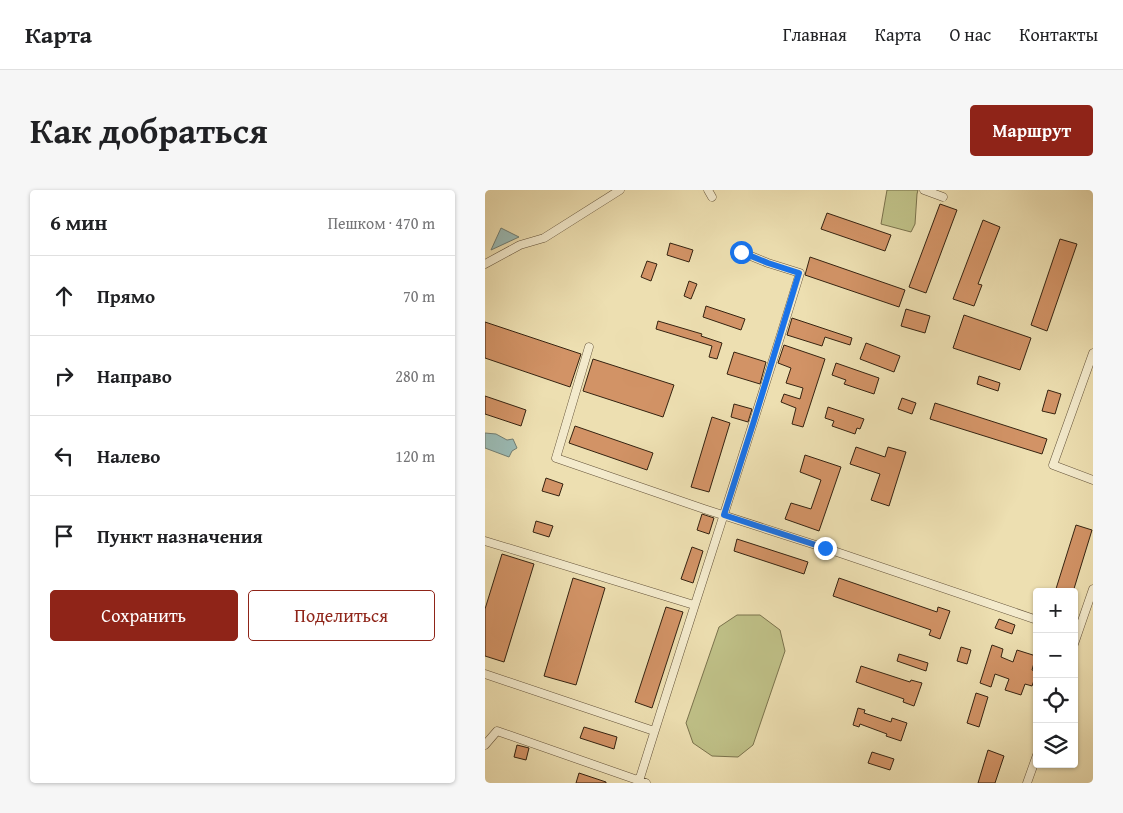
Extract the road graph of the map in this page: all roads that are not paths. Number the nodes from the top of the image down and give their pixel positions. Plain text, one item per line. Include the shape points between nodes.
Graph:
1 (620, 190) edge
2 (924, 190) edge
3 (943, 197) dead end
4 (741, 252) dead end
5 (485, 264) edge
6 (589, 347) dead end
7 (1093, 354) edge
8 (1093, 480) edge
9 (724, 515) junction
10 (485, 541) edge
11 (1093, 589) edge
12 (694, 605) junction
13 (1033, 619) edge
14 (1078, 628) edge
15 (485, 674) edge
16 (654, 732) junction
17 (485, 745) edge
18 (1033, 766) edge
19 (642, 782) edge
20 (1027, 783) edge

1 - 5 lane via 544,238 520,245
2 - 3 lane
4 - 9 lane via 799,273
6 - 9 lane via 556,458
7 - 8 lane via 1053,465
9 - 12 lane
9 - 13 lane
10 - 12 lane
11 - 14 lane
12 - 16 lane
15 - 16 lane
16 - 19 lane
17 - 19 lane via 497,731
18 - 20 lane

